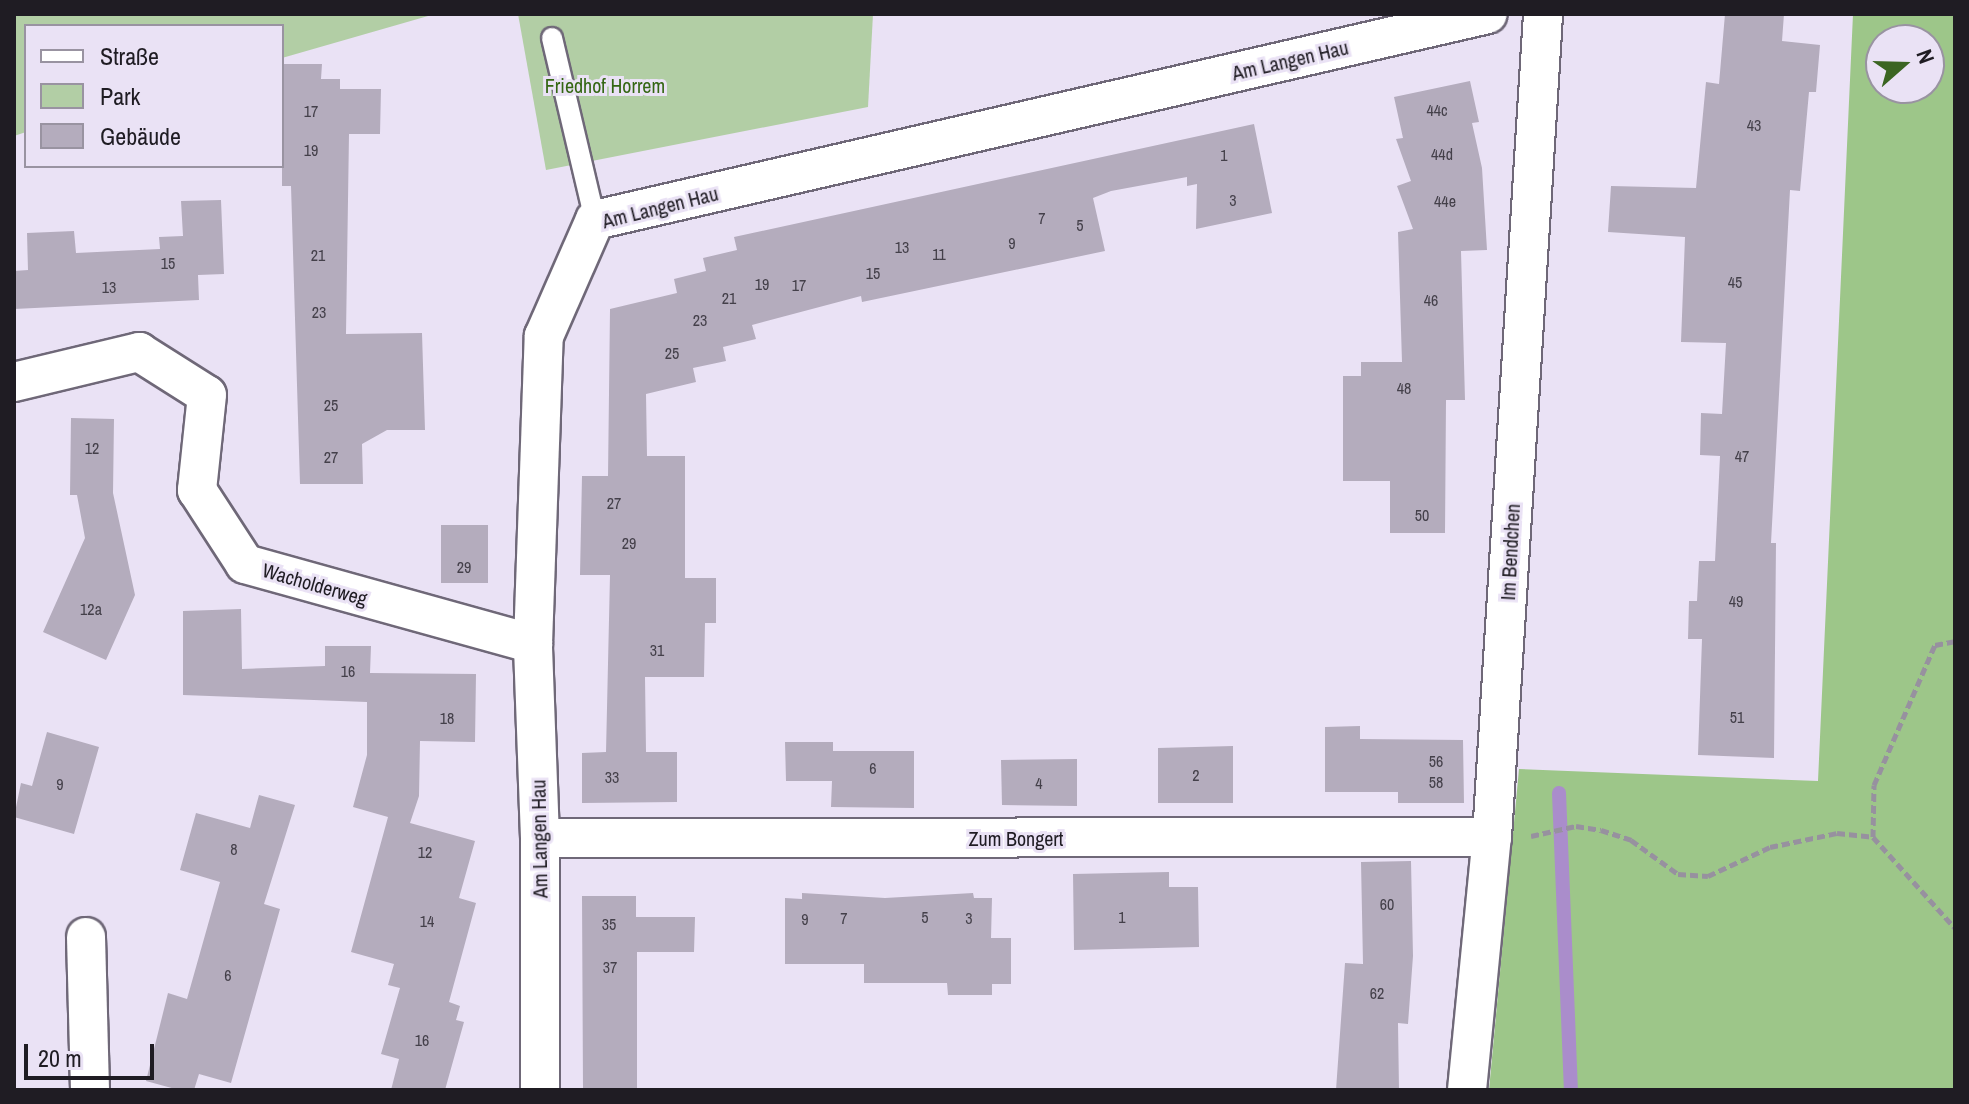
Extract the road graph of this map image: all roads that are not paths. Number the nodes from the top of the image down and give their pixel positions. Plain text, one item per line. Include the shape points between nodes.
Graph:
1 (1488, 14) edge
2 (1543, 14) edge
3 (552, 38) dead end
4 (595, 220) junction
5 (14, 382) edge
6 (533, 644) junction
7 (1492, 837) junction
8 (540, 838) junction
9 (86, 937) dead end
10 (90, 1090) edge
11 (540, 1090) edge
12 (1467, 1090) edge

1 - 4 street, Am Langen Hau
2 - 7 street, Im Bendchen
3 - 4 lane
4 - 6 street, Am Langen Hau via 544,336
5 - 6 street, Wacholderweg via 139,352 207,395 197,490 245,564
6 - 8 street, Am Langen Hau
7 - 8 street, Zum Bongert
7 - 12 street, Im Bendchen
8 - 11 street, Am Langen Hau
9 - 10 street

